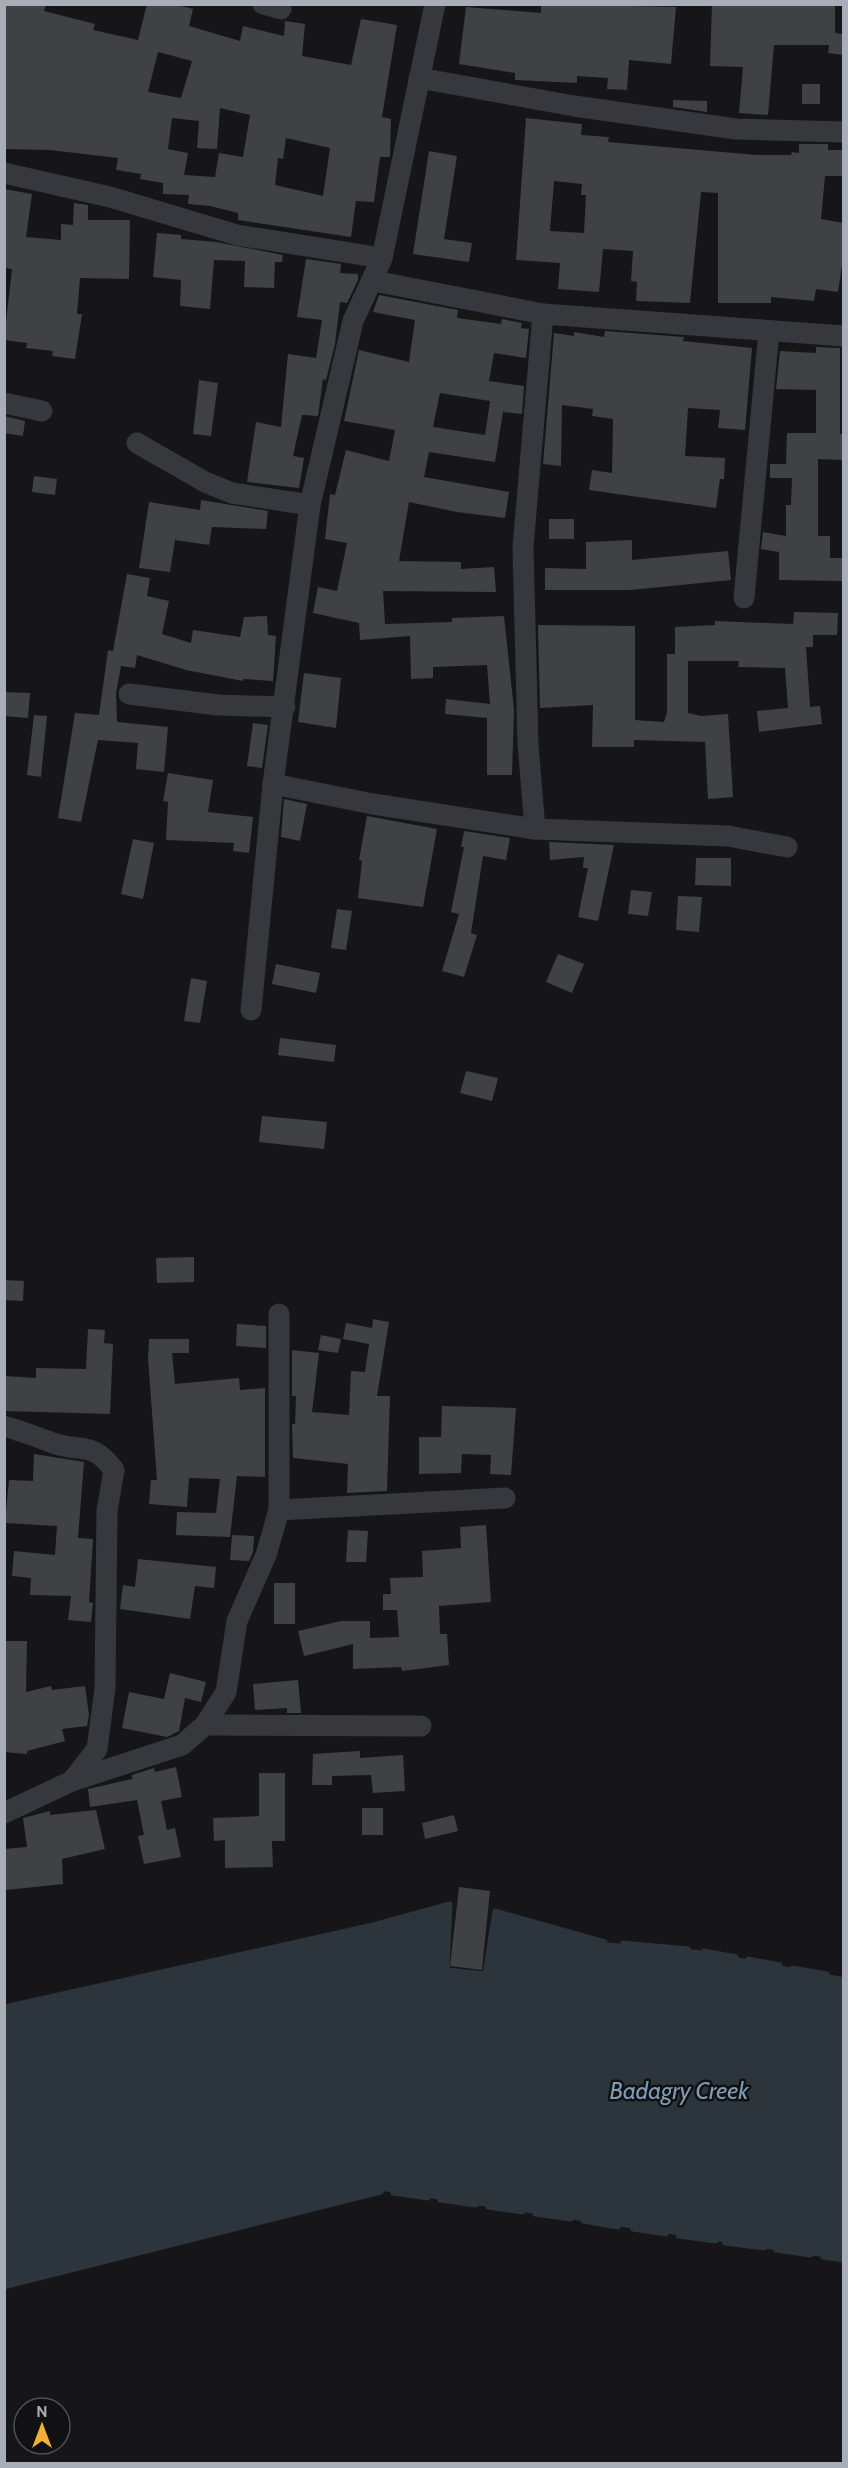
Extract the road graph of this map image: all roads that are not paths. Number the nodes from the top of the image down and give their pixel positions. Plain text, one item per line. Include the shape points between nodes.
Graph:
1 (435, 4) edge
2 (420, 78) junction
3 (843, 132) edge
4 (4, 173) edge
5 (382, 258) junction
6 (374, 281) junction
7 (543, 314) junction
8 (770, 331) junction
9 (843, 336) edge
10 (4, 403) edge
11 (42, 411) dead end
12 (137, 443) dead end
13 (310, 505) junction
14 (744, 598) dead end
15 (129, 694) dead end
16 (285, 707) junction
17 (273, 784) junction
18 (535, 829) junction
19 (787, 847) dead end
20 (251, 1010) dead end
21 (279, 1314) dead end
22 (4, 1425) edge
23 (505, 1498) dead end
24 (279, 1510) junction
25 (205, 1725) junction
26 (421, 1726) dead end
27 (72, 1781) junction
28 (4, 1813) edge

1 - 2 street
2 - 3 street via 574,106 736,129
2 - 5 street
4 - 5 street via 110,197 237,235
5 - 6 street
6 - 7 street
6 - 13 street via 353,321
7 - 8 street
7 - 18 street via 523,547 528,744
8 - 9 street
8 - 14 street
10 - 11 street
12 - 13 street via 232,493
13 - 16 street
15 - 16 street via 218,705
16 - 17 street
17 - 18 street
17 - 20 street
18 - 19 street via 728,836
21 - 24 street
22 - 27 street via 56,1444 87,1448 103,1456 114,1470 107,1511 105,1688 97,1749
23 - 24 street
24 - 25 street via 266,1555 237,1621 226,1692
25 - 26 street
25 - 27 street via 182,1745
27 - 28 street

